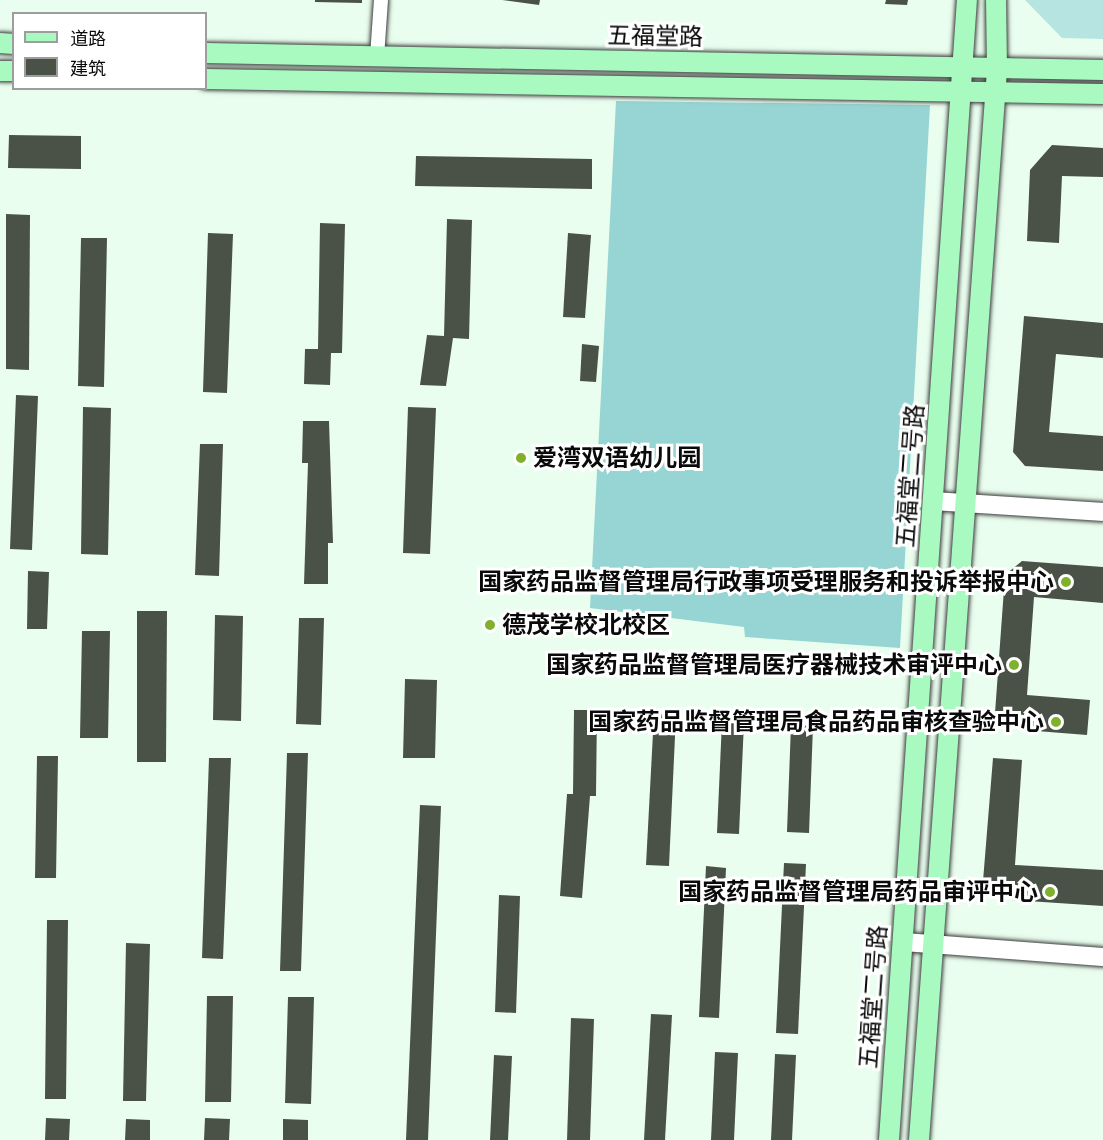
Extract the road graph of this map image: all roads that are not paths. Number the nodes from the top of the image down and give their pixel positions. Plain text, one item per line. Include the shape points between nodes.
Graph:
1 (381, 0) edge
2 (968, 0) edge
3 (996, 0) edge
4 (207, 53) edge
5 (377, 57) junction
6 (965, 67) junction
7 (997, 69) junction
8 (1103, 70) edge
9 (207, 79) edge
10 (963, 90) junction
11 (995, 91) junction
12 (1103, 94) edge
13 (934, 501) junction
14 (965, 503) junction
15 (1103, 512) edge
16 (903, 942) junction
17 (933, 947) junction
18 (1103, 957) edge
19 (889, 1140) edge
20 (919, 1140) edge

1 - 5 street
2 - 6 main road, 五福堂二号路
3 - 7 main road
4 - 5 main road, 五福堂路
5 - 6 main road, 五福堂路
6 - 7 main road, 五福堂路
6 - 10 main road, 五福堂二号路
7 - 8 main road, 五福堂路
7 - 11 main road
9 - 10 main road, 五福堂路
10 - 11 main road, 五福堂路
10 - 13 main road, 五福堂二号路
11 - 12 main road, 五福堂路
11 - 14 main road
13 - 14 street
13 - 16 main road, 五福堂二号路
14 - 15 street
14 - 17 main road
16 - 17 street
16 - 19 main road, 五福堂二号路
17 - 18 street
17 - 20 main road

